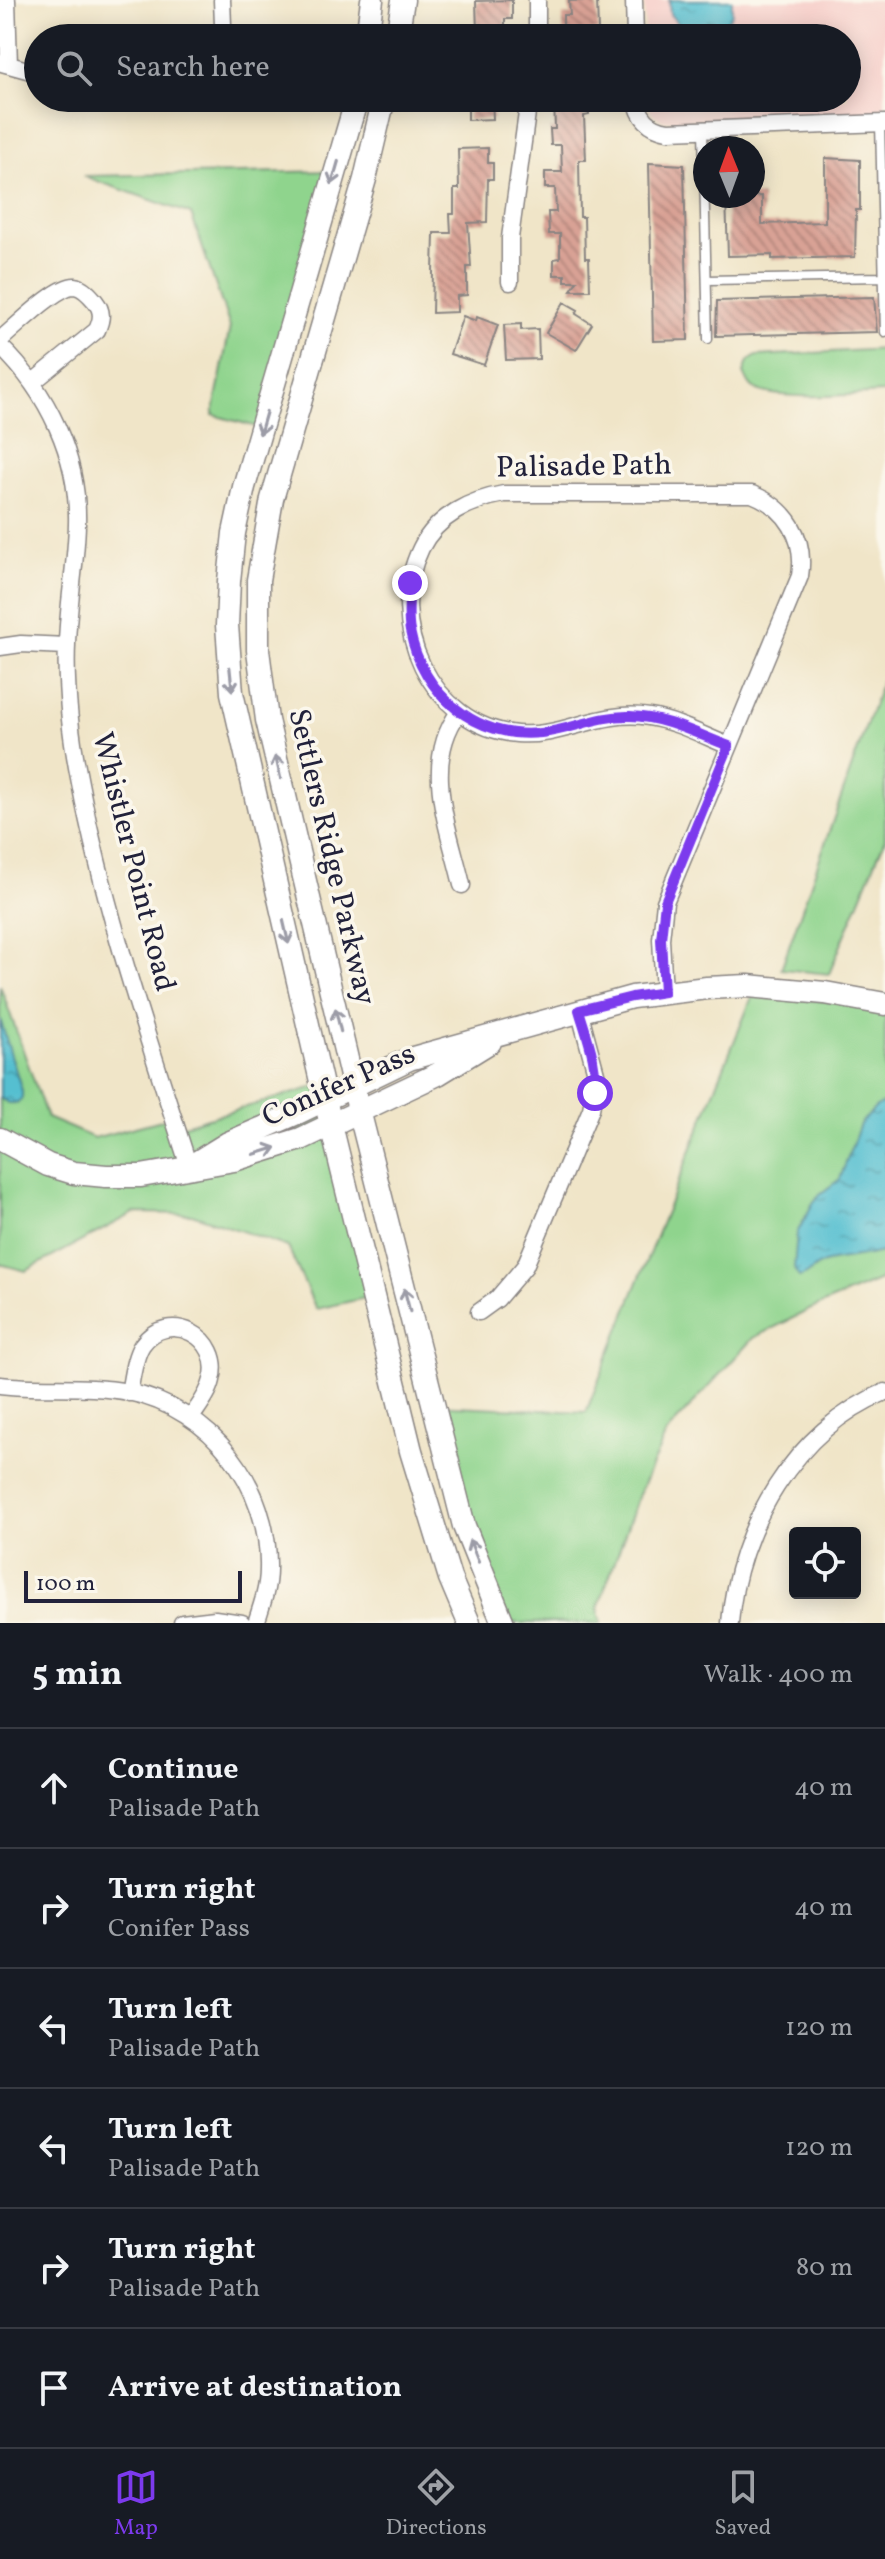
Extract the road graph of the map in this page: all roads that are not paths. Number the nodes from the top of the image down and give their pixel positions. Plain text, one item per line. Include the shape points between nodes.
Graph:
1 (7, 0) edge
2 (222, 0) edge
3 (372, 0) edge
4 (403, 0) edge
5 (537, 0) edge
6 (634, 0) edge
7 (223, 24) edge
8 (369, 24) edge
9 (399, 24) edge
10 (537, 24) edge
11 (635, 24) edge
12 (4, 64) edge
13 (24, 69) edge
14 (353, 112) edge
15 (381, 112) edge
16 (527, 112) edge
17 (641, 112) edge
18 (882, 123) edge
19 (703, 130) junction
20 (883, 277) edge
21 (707, 280) junction
22 (510, 282) dead end
23 (885, 332) edge
24 (708, 339) dead end
25 (0, 340) edge
26 (0, 346) edge
27 (33, 382) junction
28 (67, 646) junction
29 (0, 647) edge
30 (459, 712) junction
31 (729, 746) junction
32 (462, 885) dead end
33 (664, 992) junction
34 (885, 1004) edge
35 (579, 1010) junction
36 (502, 1033) junction
37 (353, 1086) junction
38 (325, 1100) junction
39 (359, 1110) junction
40 (331, 1125) junction
41 (0, 1139) edge
42 (189, 1167) junction
43 (479, 1312) dead end
44 (0, 1385) edge
45 (885, 1392) edge
46 (129, 1393) junction
47 (191, 1418) junction
48 (182, 1623) edge
49 (242, 1623) edge
50 (256, 1623) edge
51 (469, 1623) edge
52 (503, 1623) edge
53 (730, 1623) edge

1 - 12 street
2 - 7 street
3 - 8 street
4 - 9 street
5 - 10 street
6 - 11 street
12 - 13 street
14 -> 38 street, Settlers Ridge Parkway via 244,487 228,596 232,693
37 -> 15 street, Settlers Ridge Parkway via 267,720 256,621 272,499
16 - 22 street via 510,238
17 - 19 street via 656,128
18 - 19 street
18 - 20 lane
19 - 21 lane
20 - 21 lane
20 - 23 lane
21 - 24 lane
25 - 27 street via 59,291 76,286 95,301 101,311 97,330
26 - 27 street, Whistler Point Road
27 - 28 street, Whistler Point Road via 60,432 74,479 77,525
28 - 29 street
28 - 42 street, Whistler Point Road via 74,749 90,829
30 - 31 street, Palisade Path via 518,734 554,732 608,716 649,717
30 - 31 street, Palisade Path via 422,670 409,628 410,583 419,552 458,508 504,494 752,494 787,518 802,561
30 - 32 street via 445,733 439,775
31 - 33 street, Palisade Path via 665,902
33 - 34 street, Conifer Pass via 748,986
33 - 35 street, Conifer Pass
35 - 36 street, Conifer Pass
35 - 43 street via 597,1077 591,1109 525,1266
36 - 37 street, Conifer Pass via 409,1059
36 - 39 street, Conifer Pass via 438,1074
37 - 38 street, Conifer Pass
37 - 39 street, Settlers Ridge Parkway
38 - 40 street, Settlers Ridge Parkway
38 - 42 street, Conifer Pass via 228,1143
39 - 40 street, Conifer Pass
52 -> 39 street, Settlers Ridge Parkway via 464,1526
42 -> 40 street, Conifer Pass via 264,1152
40 - 51 street, Settlers Ridge Parkway via 411,1451
41 - 42 street, Conifer Pass via 29,1157 74,1173 141,1176
44 - 46 street
45 - 53 street via 858,1403 815,1439 782,1479 757,1519 741,1559
46 - 47 street
46 - 47 street via 138,1354 151,1336 173,1328 197,1334 213,1355 213,1379
47 - 50 street via 220,1442 254,1491 268,1570
48 - 49 street

